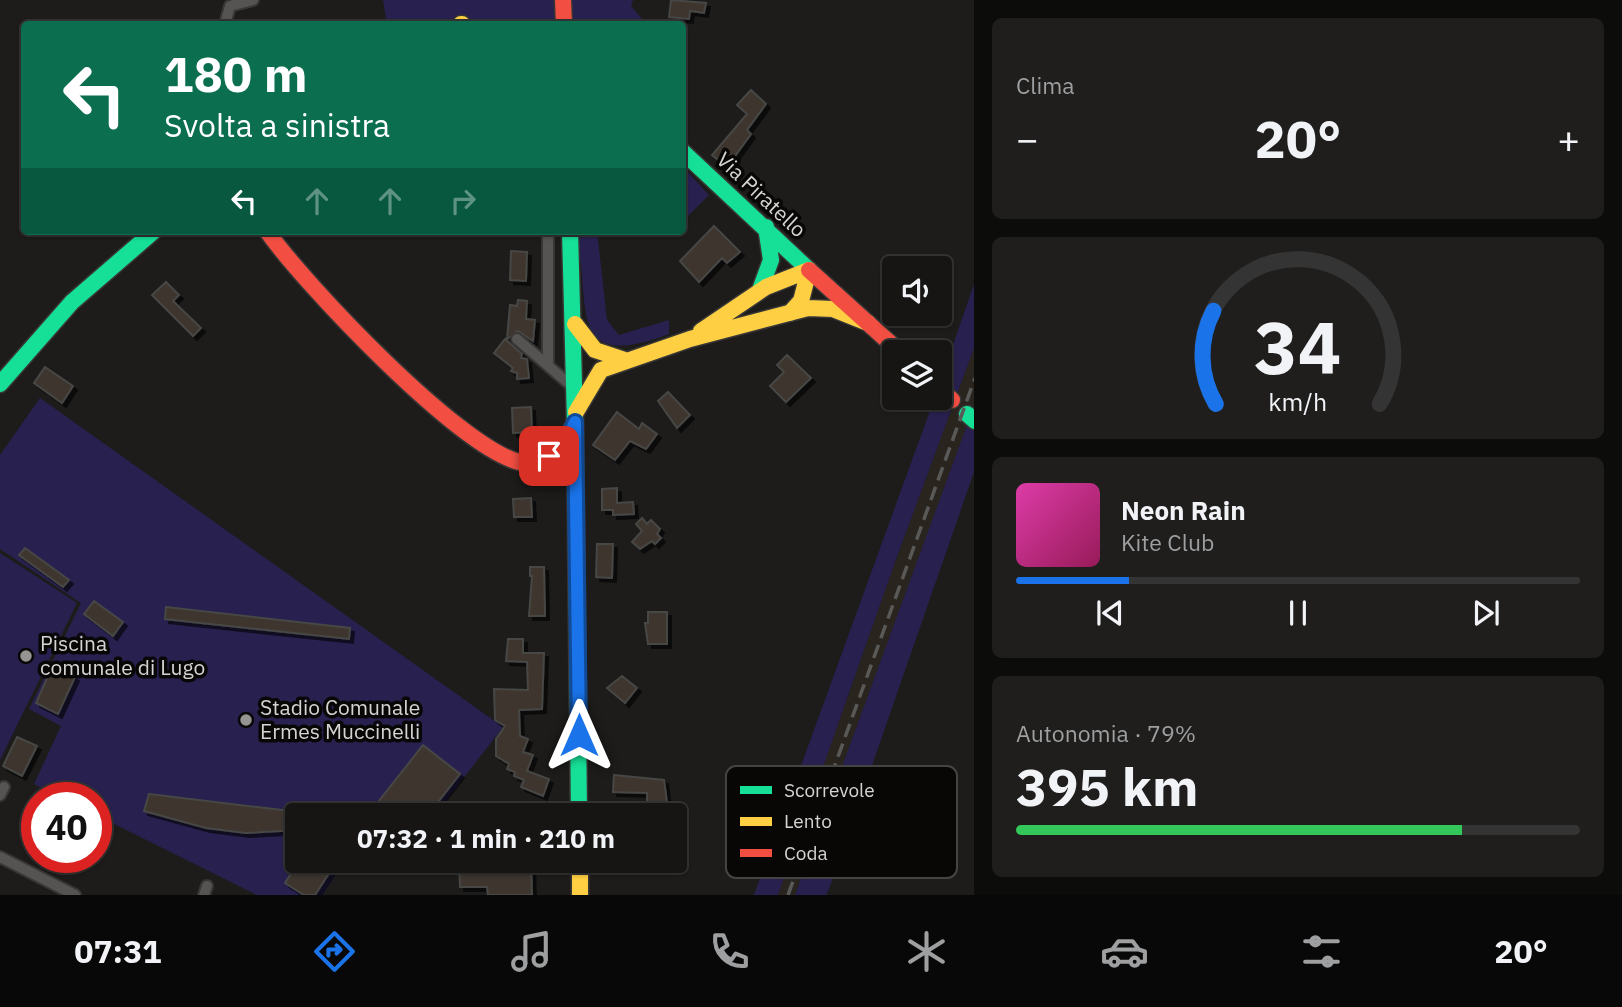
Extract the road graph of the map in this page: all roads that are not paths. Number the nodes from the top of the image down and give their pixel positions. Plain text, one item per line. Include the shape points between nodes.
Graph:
1 (253, 0) edge
2 (563, 0) edge
3 (226, 21) edge
4 (564, 21) edge
5 (686, 155) edge
6 (766, 227) junction
7 (149, 235) edge
8 (270, 235) edge
9 (548, 235) edge
10 (570, 235) edge
11 (809, 270) junction
12 (758, 292) junction
13 (790, 313) junction
14 (572, 320) junction
15 (868, 323) junction
16 (517, 339) dead end
17 (690, 339) junction
18 (887, 340) edge
19 (628, 360) junction
20 (548, 365) junction
21 (0, 384) edge
22 (574, 388) junction
23 (575, 419) junction
24 (579, 803) edge
25 (0, 857) edge
26 (579, 873) edge
27 (75, 895) edge
28 (580, 895) edge

1 - 3 street via 230,6
2 - 4 main road
5 - 6 main road, Via Piratello
6 - 11 main road, Via Piratello
6 - 12 main road via 771,262 769,276
7 - 21 main road via 72,302
8 - 23 main road via 284,255 417,389 501,457 533,463 549,456 566,443
9 - 20 street
10 - 14 main road
11 - 12 main road via 790,274
11 - 13 main road via 802,301
11 - 15 main road, Via Piratello
12 - 17 main road
13 - 15 main road via 833,309
13 - 17 main road
14 - 19 main road via 587,347 606,358
14 - 22 main road
15 - 18 main road, Via Piratello
16 - 20 street
17 - 19 main road
19 - 23 main road via 601,370
20 - 22 street
22 - 23 main road
23 - 24 main road
25 - 27 street
26 - 28 main road

